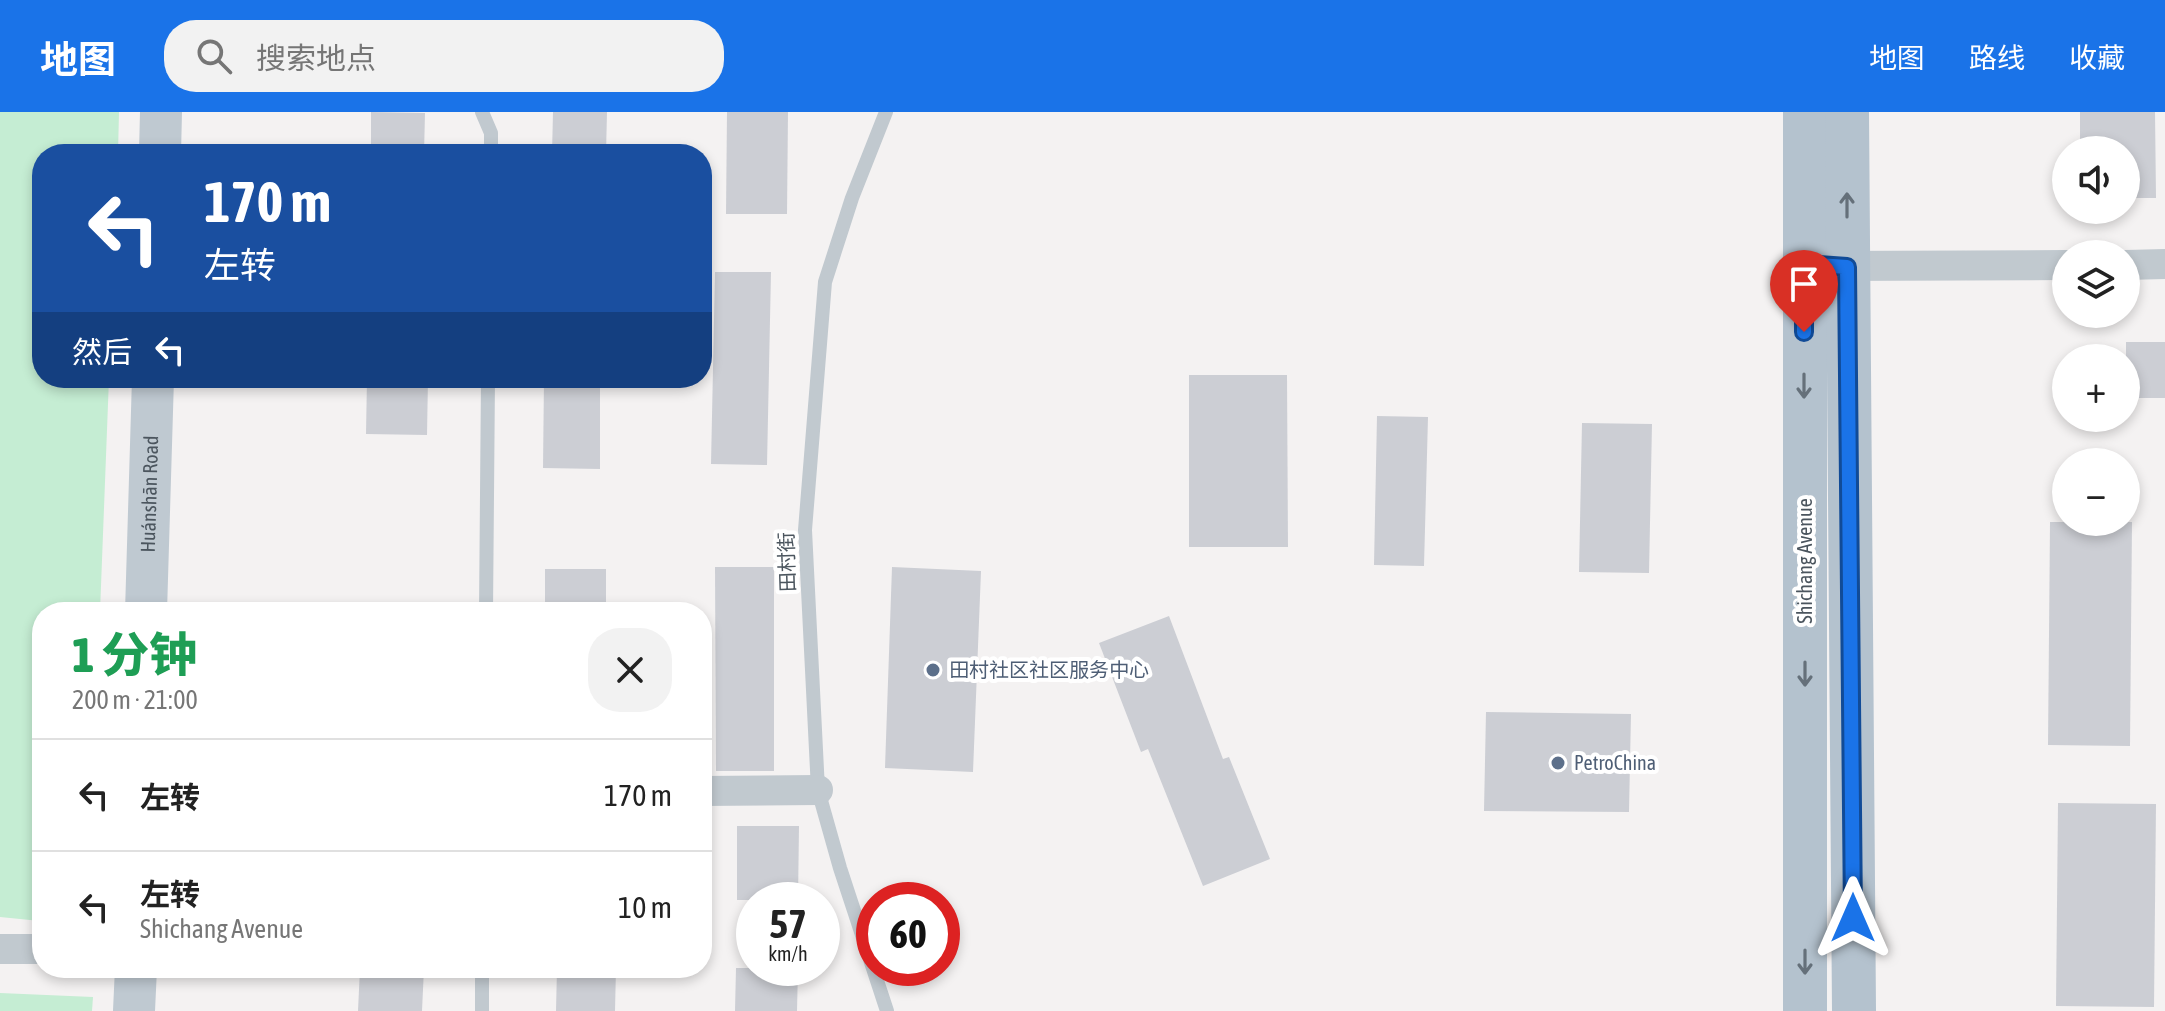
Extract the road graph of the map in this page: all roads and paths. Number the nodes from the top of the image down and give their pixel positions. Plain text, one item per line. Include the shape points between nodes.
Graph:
1 (161, 112) edge
2 (482, 112) edge
3 (886, 112) edge
4 (1805, 112) edge
5 (1847, 112) edge
6 (160, 144) edge
7 (491, 144) edge
8 (2165, 264) edge
9 (1825, 265) junction
10 (2052, 265) edge
11 (2140, 265) edge
12 (153, 388) edge
13 (488, 388) edge
14 (146, 602) edge
15 (486, 602) edge
16 (818, 790) junction
17 (712, 791) edge
18 (0, 949) edge
19 (32, 949) edge
20 (136, 978) edge
21 (482, 978) edge
22 (134, 1011) edge
23 (482, 1011) edge
24 (887, 1011) edge
25 (1805, 1011) edge
26 (1854, 1011) edge

1 - 6 main road
2 - 7 lane
3 - 16 lane, 田村街 via 825,282 805,530
4 - 9 main road, Shichang Avenue
9 -> 5 main road, Shichang Avenue
8 - 11 street
9 - 10 street
9 -> 25 main road, Shichang Avenue
9 - 26 main road, Shichang Avenue
12 - 14 main road, Huánshān Road
13 - 15 lane
16 - 17 street
16 - 24 lane, 田村街
18 - 19 street
20 - 22 main road
21 - 23 lane

